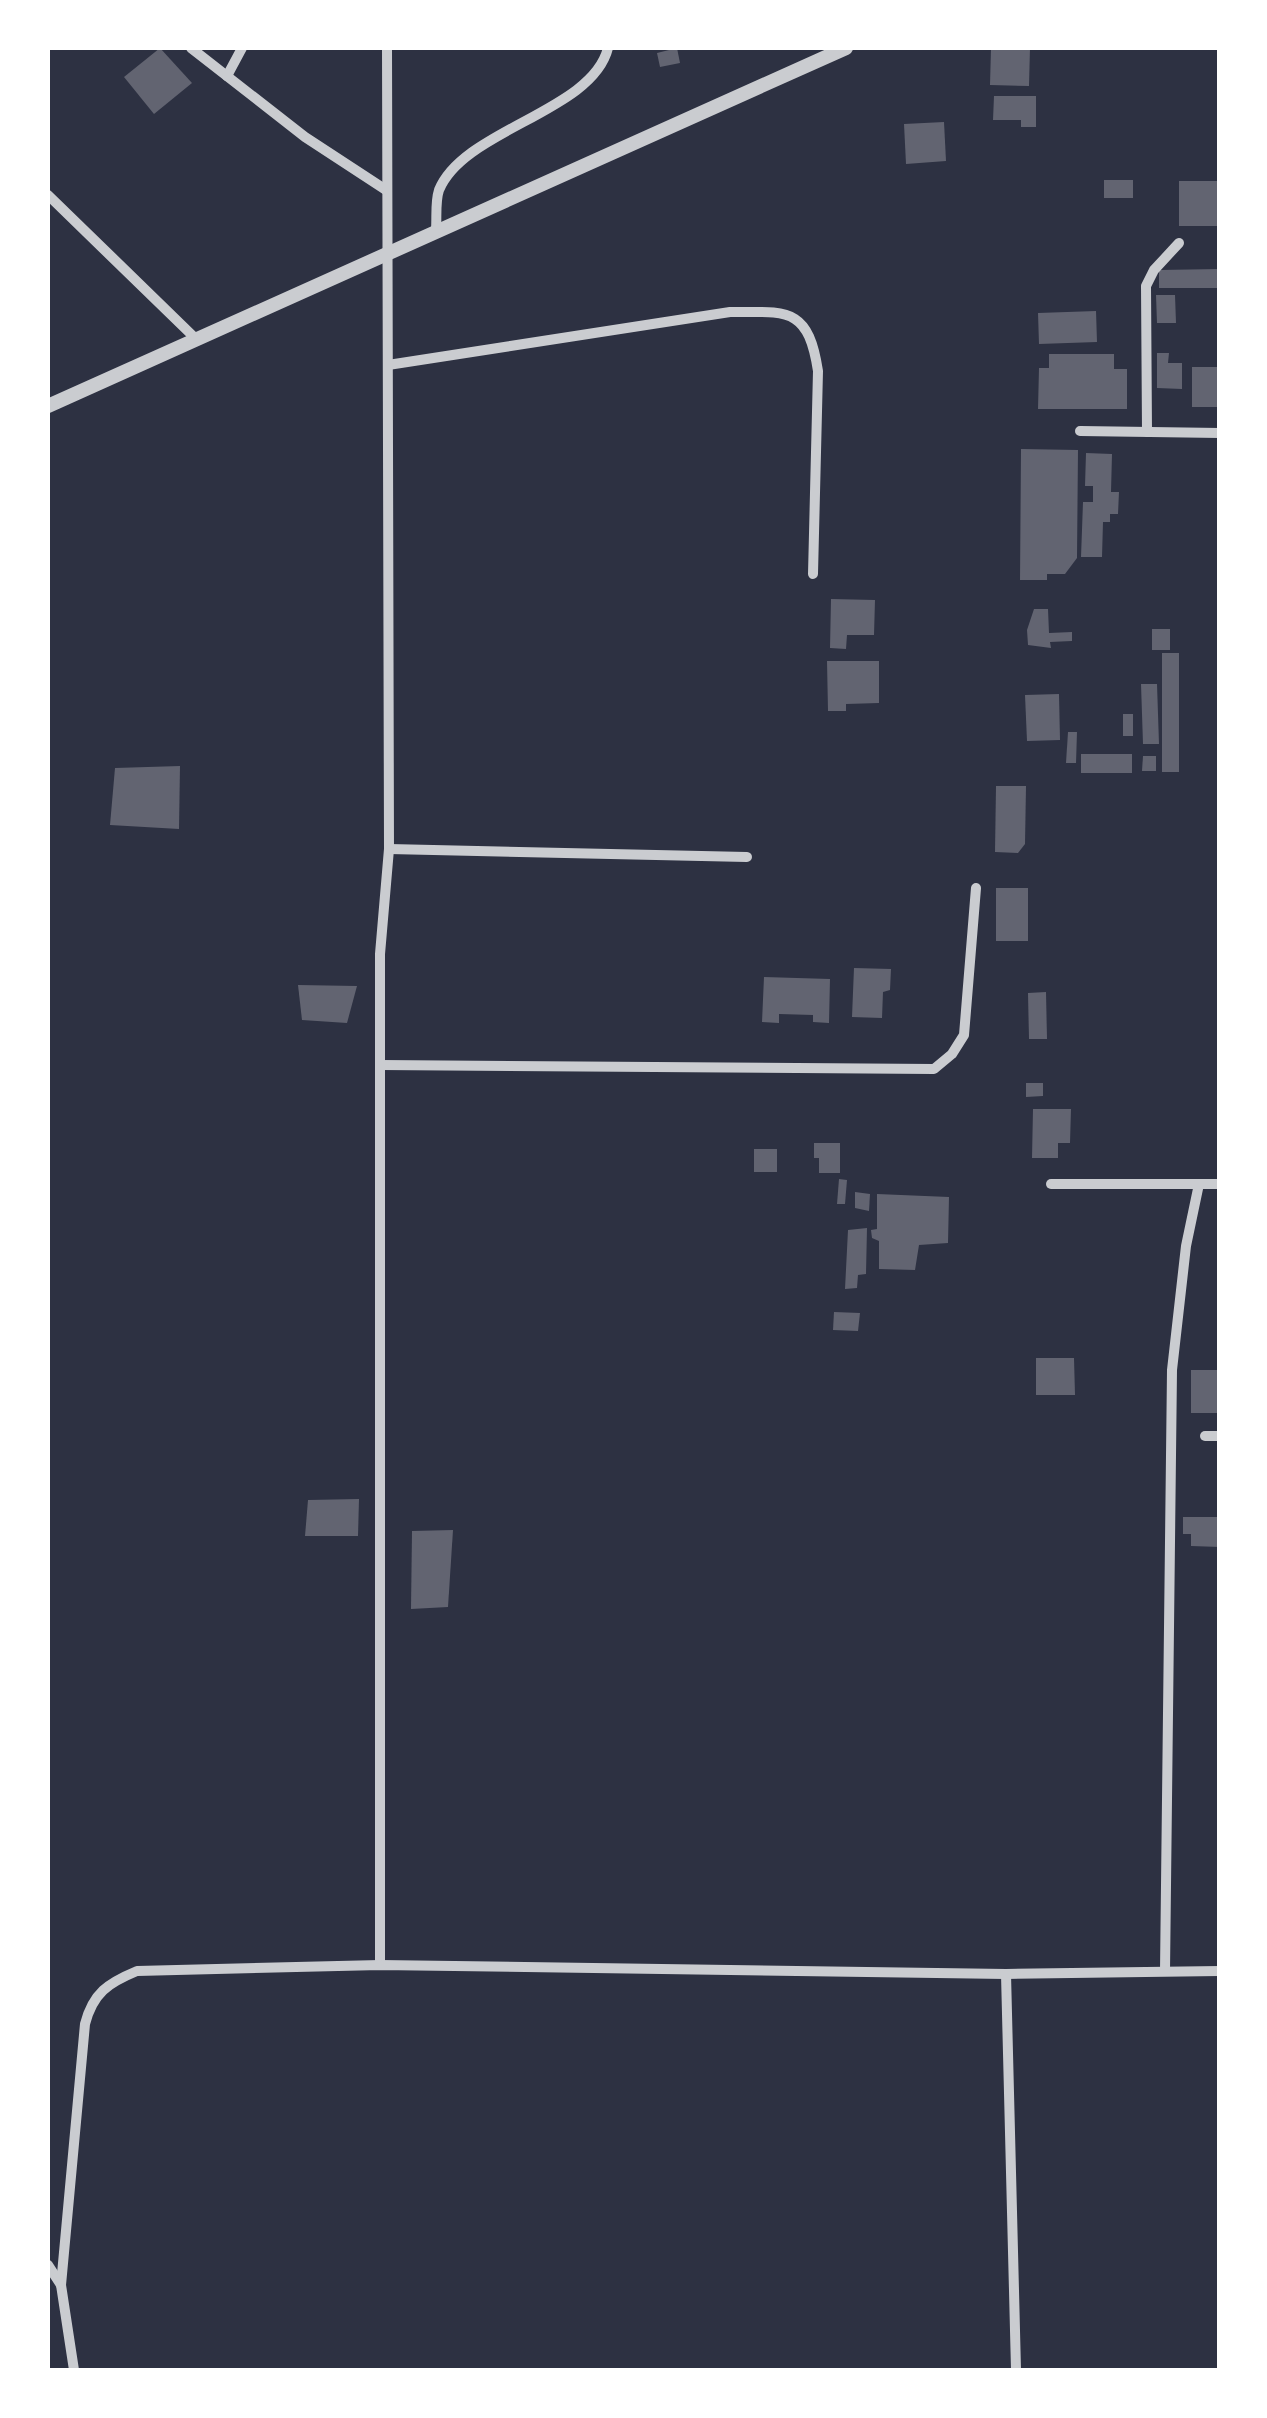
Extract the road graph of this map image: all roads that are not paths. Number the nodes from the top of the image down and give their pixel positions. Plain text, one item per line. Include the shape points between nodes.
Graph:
1 (191, 48) edge
2 (242, 48) edge
3 (386, 48) edge
4 (608, 48) edge
5 (846, 48) edge
6 (227, 76) junction
7 (386, 190) junction
8 (50, 201) edge
9 (436, 229) junction
10 (1179, 243) dead end
11 (387, 251) junction
12 (196, 338) junction
13 (388, 365) junction
14 (48, 406) edge
15 (1080, 431) dead end
16 (1147, 432) junction
17 (1220, 433) edge
18 (813, 574) dead end
19 (389, 850) junction
20 (747, 857) dead end
21 (976, 888) dead end
22 (380, 1066) junction
23 (1051, 1184) dead end
24 (1199, 1184) junction
25 (1220, 1184) edge
26 (1205, 1436) dead end
27 (1220, 1436) edge
28 (380, 1965) junction
29 (1165, 1971) junction
30 (1220, 1971) edge
31 (1006, 1974) junction
32 (48, 2266) edge
33 (61, 2285) junction
34 (74, 2370) edge
35 (1016, 2370) edge

1 - 6 street
2 - 6 street
3 - 7 street
4 - 9 street via 593,77 458,163 438,194
5 - 9 street
6 - 7 street
7 - 11 street
8 - 12 street
9 - 11 street
10 - 16 street via 1146,286
11 - 12 street
11 - 13 street
12 - 14 street
13 - 18 street via 730,312 778,312 802,322 814,341 818,371
13 - 19 street
15 - 16 street
16 - 17 street
19 - 20 street
19 - 22 street
21 - 22 street via 964,1035 934,1069
22 - 28 street
23 - 24 street
24 - 25 street
24 - 29 street via 1172,1370
26 - 27 street
28 - 31 street
28 - 33 street via 137,1970 106,1984 90,2003 85,2024
29 - 30 street
29 - 31 street
31 - 35 street
32 - 33 street
33 - 34 street

